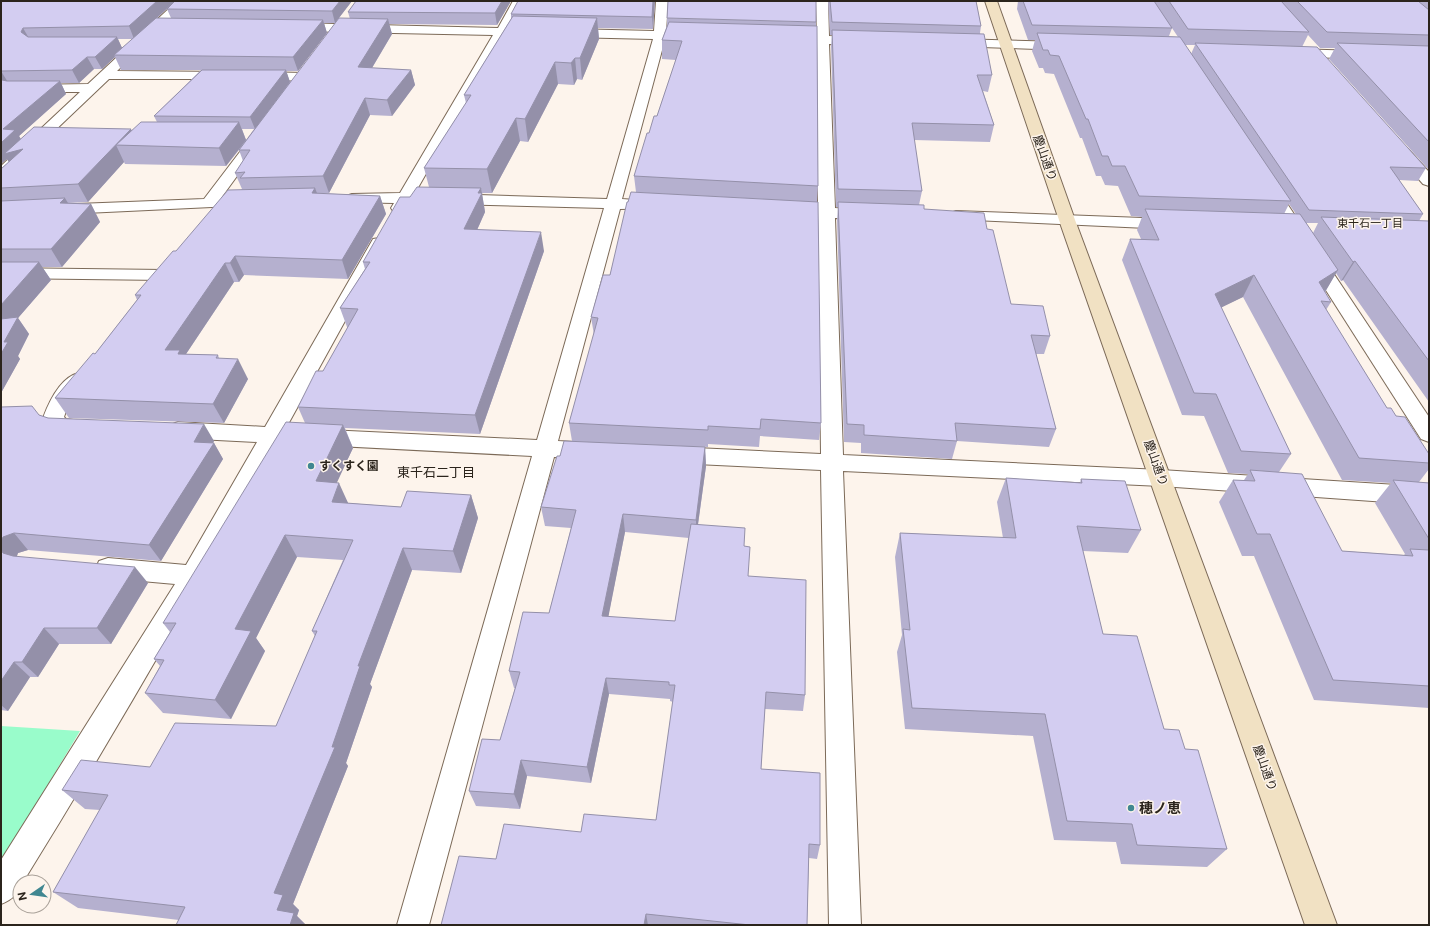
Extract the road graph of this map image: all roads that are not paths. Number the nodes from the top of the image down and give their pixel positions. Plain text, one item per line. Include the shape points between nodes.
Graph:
1 (184, 1) edge
2 (519, 1) edge
3 (662, 1) edge
4 (822, 1) edge
5 (991, 1) edge
6 (344, 22) junction
7 (158, 26) junction
8 (174, 26) edge
9 (285, 27) edge
10 (502, 31) junction
11 (660, 36) junction
12 (706, 37) edge
13 (776, 38) edge
14 (331, 40) edge
15 (823, 40) junction
16 (870, 41) edge
17 (1305, 42) edge
18 (947, 43) edge
19 (122, 44) dead end
20 (138, 44) junction
21 (1005, 44) junction
22 (1078, 47) edge
23 (1277, 52) edge
24 (1315, 53) junction
25 (1376, 55) edge
26 (313, 64) edge
27 (1326, 65) edge
28 (107, 74) junction
29 (304, 77) junction
30 (23, 88) edge
31 (93, 88) junction
32 (295, 88) edge
33 (46, 133) junction
34 (62, 133) edge
35 (244, 134) dead end
36 (1393, 140) edge
37 (1, 174) edge
38 (1260, 176) edge
39 (1429, 181) edge
40 (405, 198) junction
41 (334, 199) edge
42 (262, 201) edge
43 (613, 202) junction
44 (668, 205) edge
45 (213, 208) junction
46 (771, 210) edge
47 (1, 212) edge
48 (826, 213) junction
49 (882, 214) edge
50 (938, 216) edge
51 (1067, 220) junction
52 (1187, 224) edge
53 (1, 274) edge
54 (149, 293) edge
55 (89, 367) edge
56 (100, 427) edge
57 (162, 430) edge
58 (272, 434) junction
59 (1429, 434) edge
60 (544, 449) junction
61 (608, 452) edge
62 (656, 454) edge
63 (832, 463) junction
64 (1161, 478) junction
65 (1429, 496) edge
66 (82, 566) edge
67 (193, 576) junction
68 (1, 888) edge
69 (413, 925) edge
70 (845, 925) edge
71 (1321, 925) edge

1 - 7 street
2 - 10 street
3 - 11 street
4 - 15 street
5 - 21 street, 慶山通り
6 - 9 street
6 - 10 street
6 - 14 street
7 - 8 street
7 - 20 street
10 - 11 street
10 - 40 street
11 - 12 street
11 - 43 street
13 - 15 street
15 - 16 street
15 - 48 street
17 - 24 street
18 - 21 street
19 - 20 street
20 - 28 street
21 - 22 street
21 - 51 street, 慶山通り
23 - 24 street
24 - 25 street
24 - 27 street
26 - 29 street
28 - 29 street
28 - 31 street
29 - 32 street
30 - 31 street
31 - 33 street
33 - 34 street
33 - 37 street
35 - 45 street via 264,129
36 - 39 street
38 - 59 street
40 - 41 street
40 - 43 street
40 - 58 street
42 - 45 street
43 - 44 street
43 - 60 street
45 - 47 street
46 - 48 street
48 - 49 street
48 - 63 street
50 - 51 street
51 - 52 street
51 - 64 street, 慶山通り
53 - 54 street via 169,269
55 - 56 street via 59,403 53,418 60,426
57 - 58 street
58 - 60 street
58 - 67 street
60 - 61 street
60 - 69 street
62 - 63 street
63 - 64 street
63 - 70 street
64 - 65 street
64 - 71 street, 慶山通り
66 - 67 street
67 - 68 street

